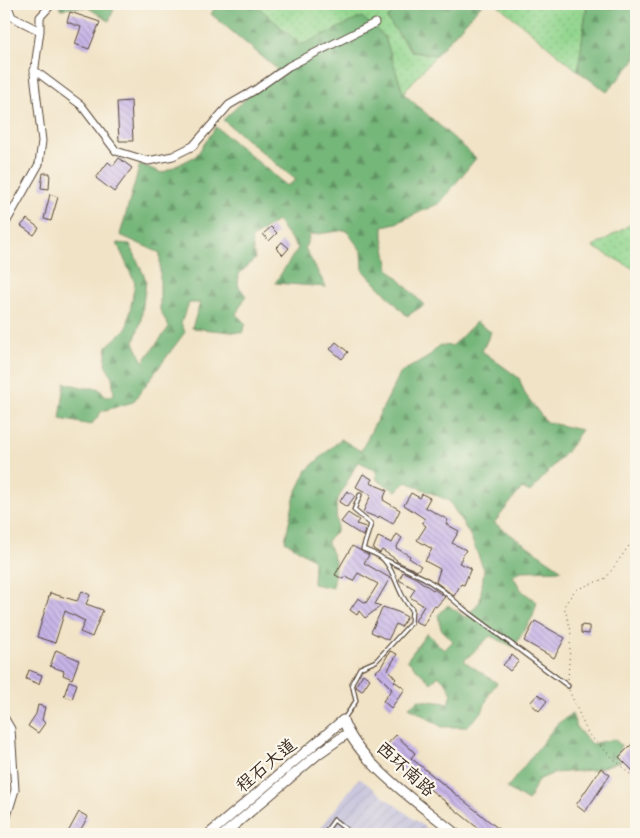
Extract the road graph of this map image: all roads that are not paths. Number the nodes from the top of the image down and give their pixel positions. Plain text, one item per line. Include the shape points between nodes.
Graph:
1 (7, 4) edge
2 (52, 4) edge
3 (375, 24) dead end
4 (40, 31) junction
5 (34, 70) junction
6 (4, 226) edge
7 (360, 495) dead end
8 (384, 559) junction
9 (568, 686) road end
10 (4, 717) edge
11 (343, 720) junction
12 (348, 733) junction
13 (4, 826) edge
14 (4, 830) edge
15 (451, 833) edge
16 (7, 834) edge
17 (209, 834) edge
18 (224, 834) edge
19 (324, 834) edge
20 (352, 834) edge

1 - 4 street via 12,18
2 - 4 street via 40,17
3 - 5 street via 289,66 229,105 193,146 173,156 148,161 116,151 81,104
4 - 5 street
5 - 6 street via 42,141 39,164
7 - 8 lane via 354,510 371,524 364,549
8 - 9 lane via 442,590
8 - 11 lane via 404,601 412,609 411,623 376,661 360,668 352,683 356,701
10 - 13 street via 11,729 15,790
11 - 12 street, 西环南路
11 - 17 street, 程石大道
12 - 15 street, 西环南路 via 372,764
12 - 18 street, 程石大道 via 318,754
14 - 16 street
19 - 20 lane via 334,820

